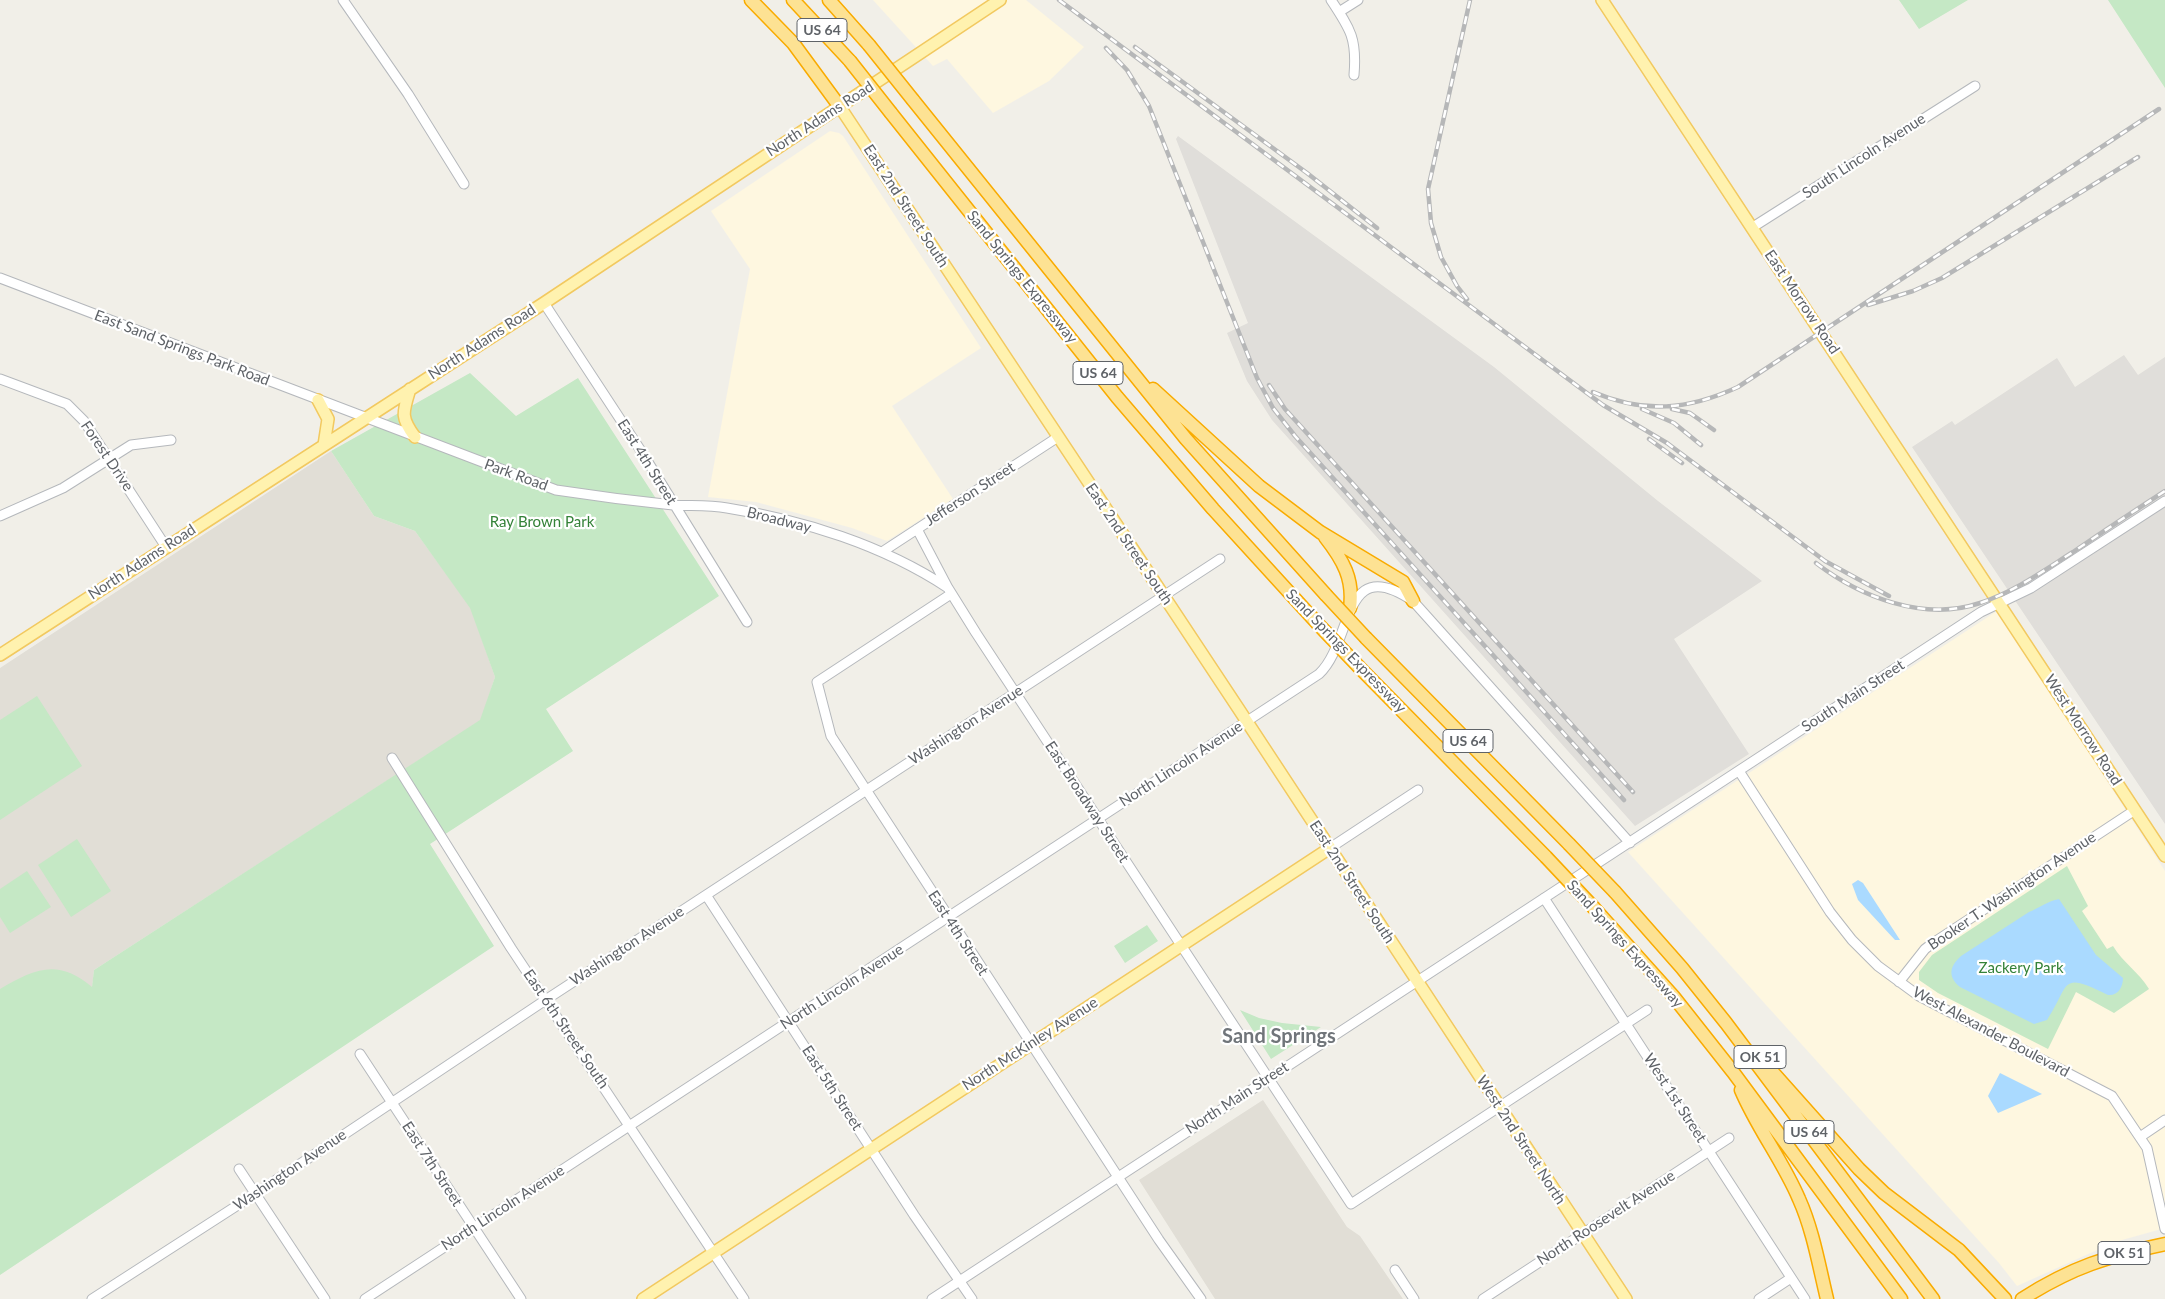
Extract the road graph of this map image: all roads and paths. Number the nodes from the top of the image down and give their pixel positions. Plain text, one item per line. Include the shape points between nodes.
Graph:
1 (343, 0) edge
2 (752, 0) edge
3 (793, 0) edge
4 (829, 0) edge
5 (1000, 0) edge
6 (1331, 0) edge
7 (1358, 0) edge
8 (1602, 0) edge
9 (1339, 12) junction
10 (1354, 75) dead end
11 (1976, 86) dead end
12 (840, 107) junction
13 (464, 184) dead end
14 (1752, 227) junction
15 (0, 278) edge
16 (544, 303) junction
17 (1116, 355) junction
18 (0, 379) edge
19 (410, 389) junction
20 (318, 400) junction
21 (365, 418) junction
22 (415, 437) junction
23 (1058, 437) junction
24 (170, 440) dead end
25 (324, 445) junction
26 (109, 458) junction
27 (2165, 501) edge
28 (673, 504) junction
29 (0, 516) edge
30 (917, 528) junction
31 (1320, 532) junction
32 (166, 547) junction
33 (882, 552) junction
34 (1220, 559) dead end
35 (949, 591) junction
36 (1163, 595) junction
37 (1413, 601) junction
38 (2001, 604) junction
39 (1350, 608) junction
40 (747, 622) dead end
41 (0, 655) edge
42 (1015, 693) junction
43 (1247, 722) junction
44 (392, 758) dead end
45 (1739, 771) junction
46 (1418, 790) dead end
47 (865, 791) junction
48 (2135, 810) junction
49 (1097, 819) junction
50 (1630, 843) junction
51 (1330, 848) junction
52 (2165, 856) edge
53 (706, 895) junction
54 (1544, 898) junction
55 (948, 918) junction
56 (1181, 945) junction
57 (1682, 968) junction
58 (1417, 981) junction
59 (1899, 982) junction
60 (547, 999) junction
61 (1647, 1010) dead end
62 (788, 1021) junction
63 (1626, 1024) junction
64 (1031, 1044) junction
65 (360, 1054) dead end
66 (1733, 1072) junction
67 (1269, 1078) junction
68 (391, 1102) junction
69 (1500, 1107) junction
70 (2165, 1120) edge
71 (631, 1125) junction
72 (2140, 1137) junction
73 (1729, 1138) dead end
74 (871, 1148) junction
75 (1709, 1151) junction
76 (239, 1169) dead end
77 (1117, 1176) junction
78 (255, 1194) junction
79 (474, 1228) junction
80 (2165, 1229) edge
81 (1583, 1234) junction
82 (2165, 1244) edge
83 (713, 1253) junction
84 (1395, 1270) dead end
85 (1792, 1278) junction
86 (960, 1280) junction
87 (92, 1299) edge
88 (325, 1299) edge
89 (365, 1299) edge
90 (520, 1299) edge
91 (643, 1299) edge
92 (744, 1299) edge
93 (932, 1299) edge
94 (972, 1299) edge
95 (1201, 1299) edge
96 (1414, 1299) edge
97 (1483, 1299) edge
98 (1626, 1299) edge
99 (1759, 1299) edge
100 (1805, 1299) edge
101 (1827, 1299) edge
102 (1901, 1299) edge
103 (1933, 1299) edge
104 (2005, 1299) edge
105 (2022, 1299) edge

1 - 13 street via 408,94
2 - 12 highway via 793,43
3 - 66 highway, Sand Springs Expressway / US 64, bridge via 850,61 1124,404 1213,509 1317,623 1594,908 1673,996
4 - 17 highway, Sand Springs Expressway / US 64, bridge via 869,45
5 - 12 main road, North Adams Road
6 - 9 street
7 - 9 street
8 - 14 main road, East Morrow Road
9 - 10 street via 1354,41
11 - 14 street, South Lincoln Avenue
12 - 16 main road, North Adams Road
12 - 23 main road, East 2nd Street South
14 - 38 main road, East Morrow Road
15 - 20 street, East Sand Springs Park Road
16 - 19 main road, North Adams Road
16 - 28 street, East 4th Street
17 - 31 highway via 1252,480
17 - 57 highway, Sand Springs Expressway / US 64, bridge via 1186,439 1326,595 1615,892
18 - 26 street, Forest Drive via 68,404
19 - 21 main road, North Adams Road
19 - 22 main road via 403,415 405,424
20 - 21 street, East Sand Springs Park Road
20 - 25 main road via 328,419
21 - 22 street, Park Road
21 - 25 main road, North Adams Road
22 - 28 street, Park Road via 556,490
23 - 30 street, Jefferson Street
23 - 36 main road, East 2nd Street South
24 - 26 street via 131,445
25 - 32 main road, North Adams Road
26 - 29 street via 63,488
26 - 32 street, Forest Drive
27 - 38 street, South Main Street
28 - 33 street, Broadway via 756,513
28 - 40 street, East 4th Street
30 - 33 street, Jefferson Street
30 - 35 street
31 - 37 highway via 1403,582
31 - 39 highway via 1347,571 1352,592
32 - 41 main road, North Adams Road
33 - 35 street, East Broadway Street via 918,570
34 - 36 street, Washington Avenue
35 - 42 street, East Broadway Street
35 - 47 street, East 4th Street via 817,682 831,736
36 - 42 street, Washington Avenue
36 - 43 main road, East 2nd Street South
37 - 39 street via 1399,591 1379,586 1364,592
37 - 50 street
38 - 45 street, South Main Street via 1981,612
38 - 48 main road, West Morrow Road
39 - 43 street, North Lincoln Avenue via 1329,665
42 - 47 street, Washington Avenue
42 - 49 street, East Broadway Street
43 - 49 street, North Lincoln Avenue
43 - 51 main road, East 2nd Street South
44 - 60 street, East 6th Street South via 475,892
45 - 50 street, South Main Street
45 - 59 street, West Alexander Boulevard via 1840,925 1863,952
46 - 51 street, North McKinley Avenue
47 - 53 street, Washington Avenue
47 - 55 street, East 4th Street
48 - 52 main road, West Morrow Road
48 - 59 street, Booker T. Washington Avenue via 1933,943
49 - 55 street, North Lincoln Avenue
49 - 56 street, East Broadway Street
50 - 54 street, South Main Street
51 - 56 main road, North McKinley Avenue
51 - 58 main road, East 2nd Street South
53 - 60 street, Washington Avenue
53 - 62 street, East 5th Street
54 - 58 street, North Main Street
54 - 63 street, West 1st Street
55 - 62 street, North Lincoln Avenue
55 - 64 street, East 4th Street
56 - 64 main road, North McKinley Avenue
56 - 67 street, East Broadway Street
57 - 103 highway, Sand Springs Expressway / US 64
57 - 104 highway, OK 51 via 1838,1148 1884,1192 1959,1250
58 - 67 street, North Main Street
58 - 69 main road, West 2nd Street North
59 - 72 street, West Alexander Boulevard via 1943,1009 2112,1096
60 - 68 street, Washington Avenue
60 - 71 street, East 6th Street South
61 - 63 street
62 - 71 street, North Lincoln Avenue
62 - 74 street, East 5th Street
63 - 69 street
63 - 75 street, West 1st Street
64 - 74 main road, North McKinley Avenue
64 - 77 street, East 4th Street
65 - 68 street, East 7th Street
66 - 101 highway, OK 51 via 1752,1116 1800,1199
66 - 102 highway, Sand Springs Expressway / US 64
67 - 69 street, East Broadway Street via 1351,1204
67 - 77 street, North Main Street
68 - 78 street, Washington Avenue
68 - 79 street, East 7th Street
69 - 81 main road, West 2nd Street North
70 - 72 street
71 - 79 street, North Lincoln Avenue
71 - 83 street, East 6th Street South
72 - 80 street, West Alexander Boulevard via 2147,1148
73 - 75 street, North Roosevelt Avenue
74 - 83 main road, North McKinley Avenue
74 - 86 street, East 5th Street
75 - 81 street, North Roosevelt Avenue
75 - 85 street, West 1st Street
76 - 78 street
77 - 86 street, North Main Street
77 - 95 street, East 4th Street
78 - 87 street, Washington Avenue
78 - 88 street
79 - 89 street, North Lincoln Avenue
79 - 90 street, East 7th Street
81 - 97 street, North Roosevelt Avenue
81 - 98 main road, West 2nd Street North
82 - 105 highway, OK 51 via 2083,1266
83 - 91 main road, North McKinley Avenue
83 - 92 street, East 6th Street South
84 - 96 street
85 - 99 street
85 - 100 street, West 1st Street
86 - 93 street, North Main Street
86 - 94 street, East 5th Street

